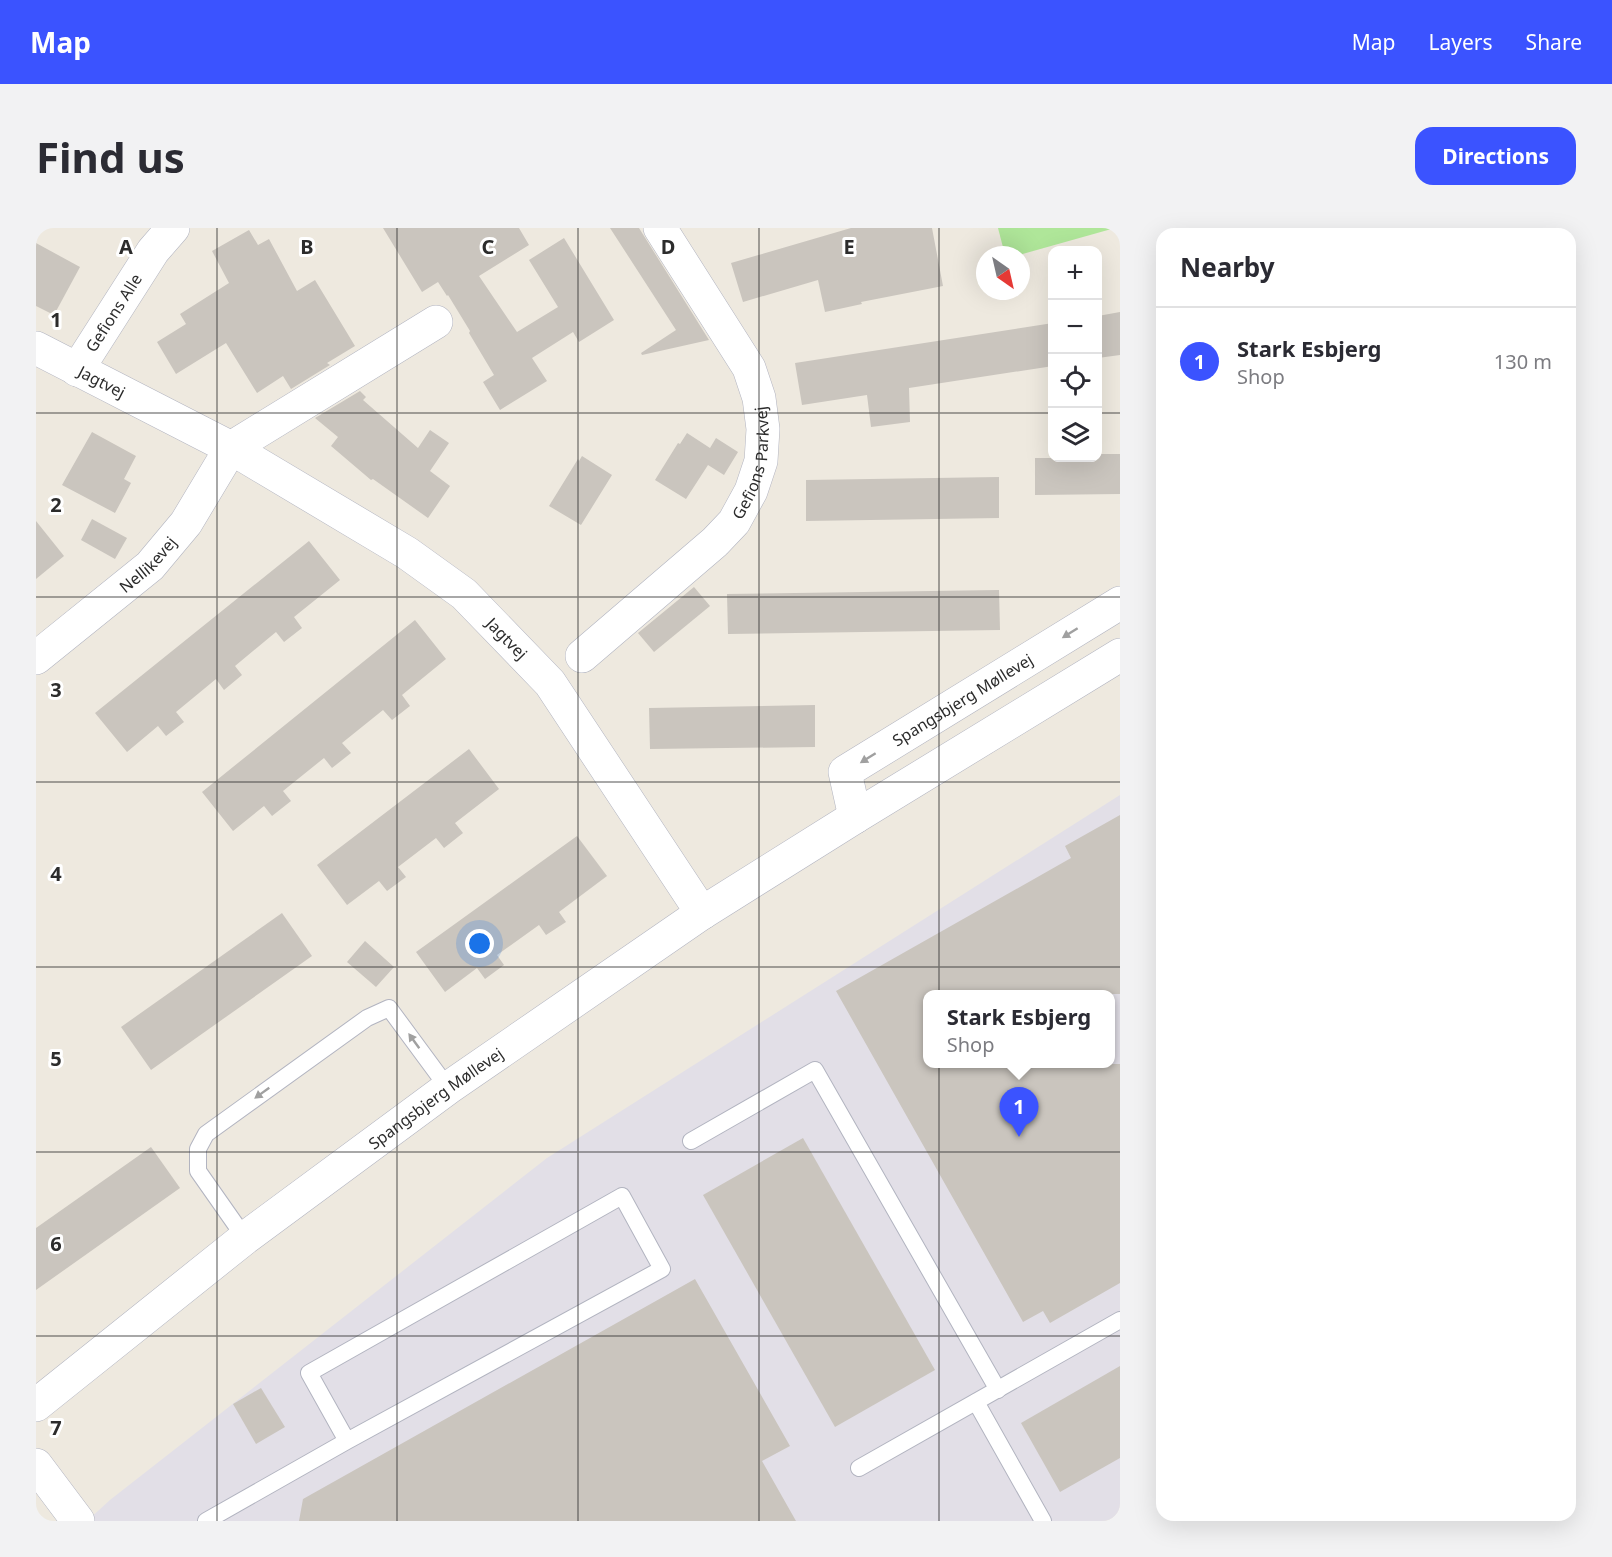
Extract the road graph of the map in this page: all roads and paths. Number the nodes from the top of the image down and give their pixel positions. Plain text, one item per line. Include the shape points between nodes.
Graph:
1 (173, 228) edge
2 (660, 228) edge
3 (436, 322) dead end
4 (36, 348) edge
5 (77, 370) junction
6 (231, 448) junction
7 (1120, 603) edge
8 (1120, 655) edge
9 (582, 656) dead end
10 (36, 658) edge
11 (855, 817) junction
12 (702, 913) junction
13 (448, 1088) junction
14 (691, 1141) dead end
15 (245, 1238) junction
16 (1120, 1320) edge
17 (998, 1390) junction
18 (39, 1398) edge
19 (976, 1402) junction
20 (347, 1441) junction
21 (36, 1465) edge
22 (860, 1468) dead end
23 (78, 1521) edge
24 (206, 1521) edge
25 (1043, 1521) edge

1 - 5 street, Gefions Alle via 153,251
2 - 9 street, Gefions Parkvej via 749,368 762,422 760,461 751,491 728,529
3 - 6 street
4 - 5 street, Jagtvej
5 - 6 street, Jagtvej
6 - 10 street, Nellikevej via 186,523 150,567
6 - 12 street, Jagtvej via 407,553 464,594 550,683
7 -> 11 street, Spangsbjerg Møllevej via 845,772
8 - 11 street, Spangsbjerg Møllevej
11 - 12 street, Spangsbjerg Møllevej
12 - 13 street, Spangsbjerg Møllevej
13 - 15 street, Spangsbjerg Møllevej
13 -> 15 lane via 389,1008 367,1018 206,1134 198,1149 198,1171
14 - 17 lane via 815,1070
15 - 18 street, Spangsbjerg Møllevej
16 - 17 lane
17 - 19 lane
19 - 22 lane
19 - 25 lane
20 - 20 lane via 309,1373 622,1196 662,1269
20 - 24 lane
21 - 23 street

